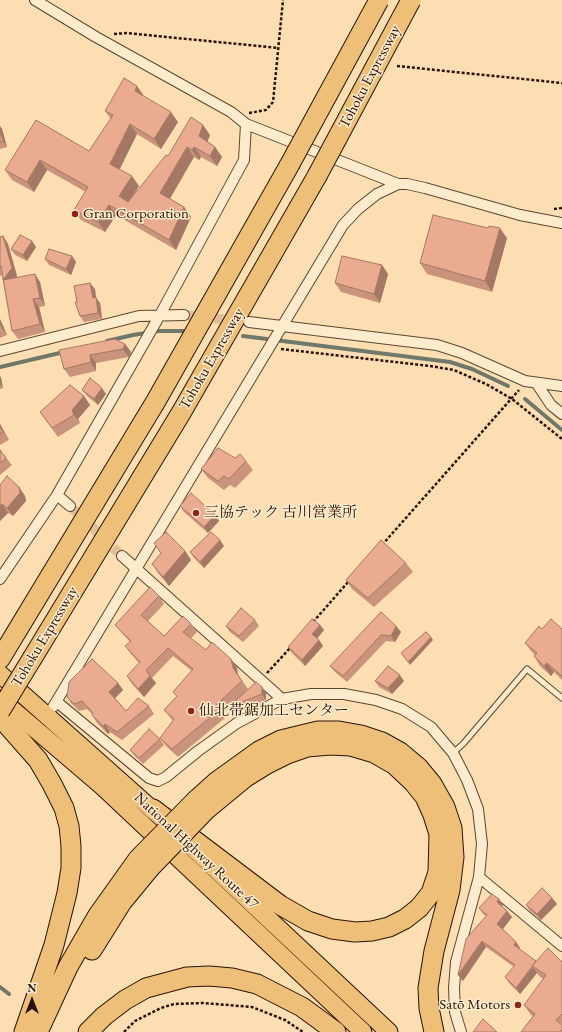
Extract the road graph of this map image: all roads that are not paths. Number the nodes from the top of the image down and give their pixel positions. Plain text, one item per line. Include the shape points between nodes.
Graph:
1 (36, 0) edge
2 (379, 0) edge
3 (411, 0) edge
4 (244, 121) junction
5 (398, 184) junction
6 (562, 223) edge
7 (160, 314) junction
8 (184, 315) tunnel mouth
9 (249, 322) tunnel mouth
10 (281, 326) junction
11 (0, 351) edge
12 (537, 384) junction
13 (562, 386) edge
14 (562, 414) edge
15 (57, 495) junction
16 (70, 506) tunnel mouth
17 (122, 556) tunnel mouth
18 (138, 570) junction
19 (0, 579) edge
20 (0, 659) edge
21 (0, 674) edge
22 (562, 698) edge
23 (0, 699) edge
24 (282, 699) junction
25 (52, 709) junction
26 (0, 711) edge
27 (0, 717) edge
28 (454, 753) junction
29 (201, 805) junction
30 (153, 809) junction
31 (144, 864) junction
32 (479, 877) junction
33 (562, 946) edge
34 (24, 1032) edge
35 (38, 1032) edge
36 (53, 1032) edge
37 (88, 1032) edge
38 (336, 1032) edge
39 (362, 1032) edge
40 (389, 1032) edge
41 (434, 1032) edge
42 (461, 1032) edge

1 - 4 street
2 - 20 highway, Tohoku Expressway, bridge via 156,401
3 - 26 highway, Tohoku Expressway, bridge via 316,176 181,413
4 - 5 street
4 - 7 street via 244,160
5 - 6 street via 407,184 520,215
5 - 10 street via 377,194 358,209 344,225
7 - 8 street
7 - 11 street via 139,316
7 - 15 street
9 - 10 street
10 - 12 street via 437,345
10 - 18 street
12 - 13 street
12 - 14 street via 551,405
15 - 16 street
15 - 19 street
17 - 18 street
18 - 24 street
18 - 25 street
21 - 25 highway, National Highway Route 47
22 - 28 lane via 528,670
23 - 39 highway, National Highway Route 47 via 103,787
24 - 25 street via 237,723 198,750 166,777 158,780 149,778
24 - 28 street via 311,694 344,694 383,702 402,708 431,727
25 - 30 highway, National Highway Route 47
27 - 34 highway via 38,760 52,784 64,808 71,846 67,893 54,945
28 - 32 street via 478,810 482,844
29 - 30 highway via 287,754 307,747 350,746 374,753 395,765 425,797 434,815 439,834 438,872 431,893 419,908 405,919 372,931 332,929 308,921 280,905
29 - 31 highway, bridge
29 - 41 highway via 222,778 259,751 281,740 318,732 354,734 382,742 400,752 418,767 432,784 445,807 454,843 450,890 434,950 428,988
30 - 40 highway, National Highway Route 47
31 - 35 highway via 98,915 68,967
31 - 36 highway via 86,960
32 - 33 street
32 - 42 street via 456,962 455,1012
37 - 38 highway via 120,1004 146,988 187,977 209,976 257,984 302,1007

